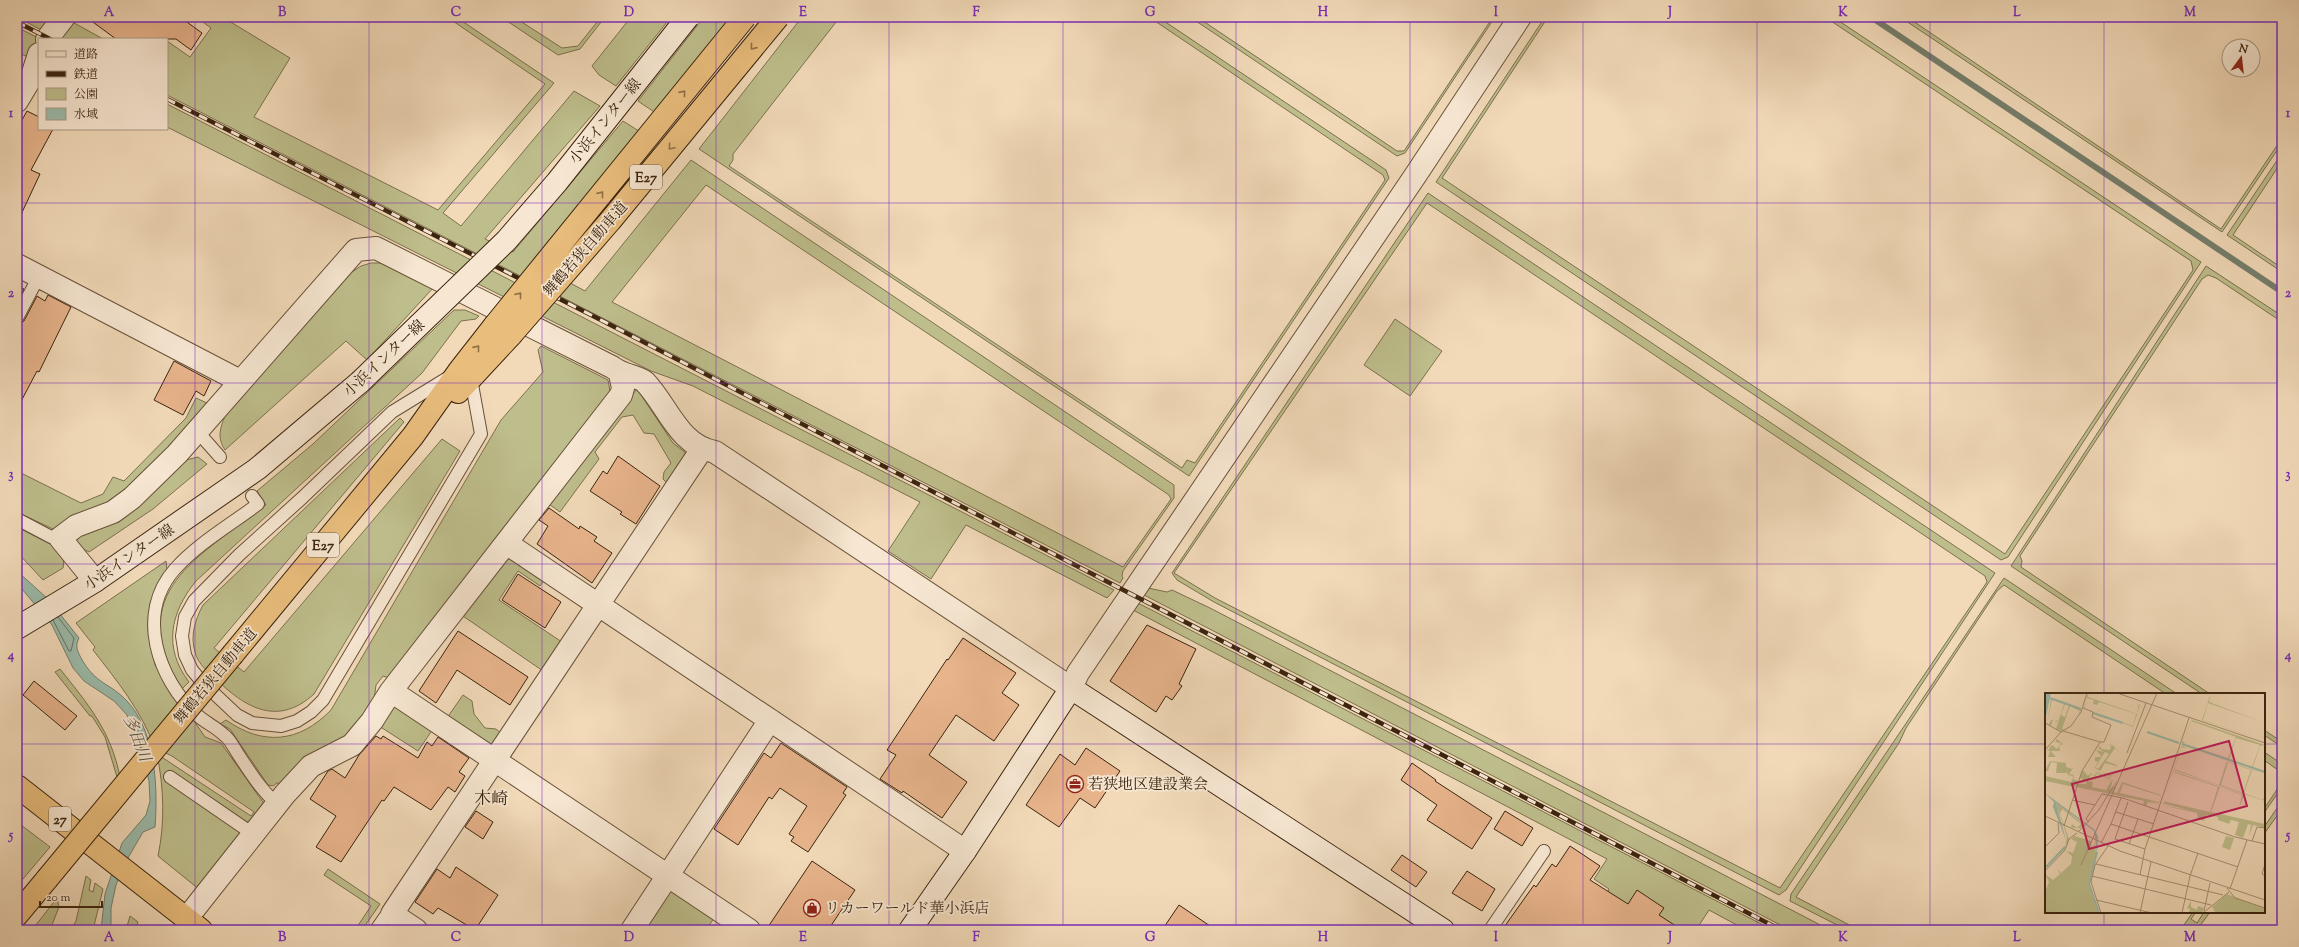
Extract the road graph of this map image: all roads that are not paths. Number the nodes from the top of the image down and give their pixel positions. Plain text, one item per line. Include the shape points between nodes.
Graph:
1 (64, 17) edge
2 (688, 17) edge
3 (745, 17) edge
4 (778, 17) edge
5 (1520, 17) edge
6 (48, 38) edge
7 (38, 57) edge
8 (17, 101) edge
9 (17, 265) edge
10 (39, 276) junction
11 (17, 318) edge
12 (503, 330) junction
13 (620, 374) junction
14 (465, 375) junction
15 (240, 381) junction
16 (197, 431) junction
17 (702, 449) junction
18 (220, 458) dead end
19 (252, 496) dead end
20 (17, 519) edge
21 (60, 538) junction
22 (506, 543) junction
23 (95, 581) junction
24 (597, 606) junction
25 (18, 628) edge
26 (1071, 688) junction
27 (391, 691) junction
28 (770, 720) junction
29 (494, 760) junction
30 (170, 777) dead end
31 (17, 786) edge
32 (277, 804) junction
33 (253, 834) junction
34 (965, 851) junction
35 (1544, 851) dead end
36 (669, 876) junction
37 (392, 914) junction
38 (17, 915) edge
39 (194, 924) edge
40 (376, 930) edge
41 (416, 930) edge
42 (632, 930) edge
43 (749, 930) edge
44 (910, 930) edge
45 (1443, 930) edge
46 (1490, 930) edge

1 - 6 street
2 - 23 street, 小浜インター線, bridge via 557,182 506,241 360,382 257,469
12 -> 3 highway, 舞鶴若狭自動車道 / E27, bridge
4 -> 12 highway, 舞鶴若狭自動車道 / E27, bridge via 610,221
5 - 26 street via 1078,673
7 - 8 street via 32,76
9 - 10 street
10 - 11 lane
10 - 15 street
12 - 14 highway, 舞鶴若狭自動車道 / E27
13 - 15 street via 612,367 376,248 356,250
13 - 17 street via 644,381 681,433
13 - 22 street via 624,388 621,395
14 - 14 lane via 392,412 239,555 194,601 184,623 182,636 185,655 192,670 202,682 237,715 252,723 281,726 297,721 311,712 322,700 481,434
14 - 38 highway, 舞鶴若狭自動車道 / E27, bridge
15 - 16 street
16 - 18 lane
16 - 21 street via 132,498 114,512 76,526
17 - 24 street
17 - 26 street via 715,452
19 - 32 lane via 258,504 188,556 174,570 156,606 154,628 156,648 162,666 182,697 197,714 225,735 265,793
20 - 21 lane via 51,537
21 - 23 street
22 - 24 street
22 - 27 street
23 - 25 street, 小浜インター線
24 - 28 street
24 - 29 street
26 - 34 street
26 - 45 street
27 - 29 street
27 - 32 street via 352,745 311,766
28 - 34 street
28 - 36 street
29 - 36 street
29 - 37 street
30 - 33 lane
31 - 39 highway, 27
32 - 33 street
33 - 39 street
34 - 44 street
35 - 46 lane
36 - 42 street
36 - 43 street
37 - 40 lane via 385,917
37 - 41 street

